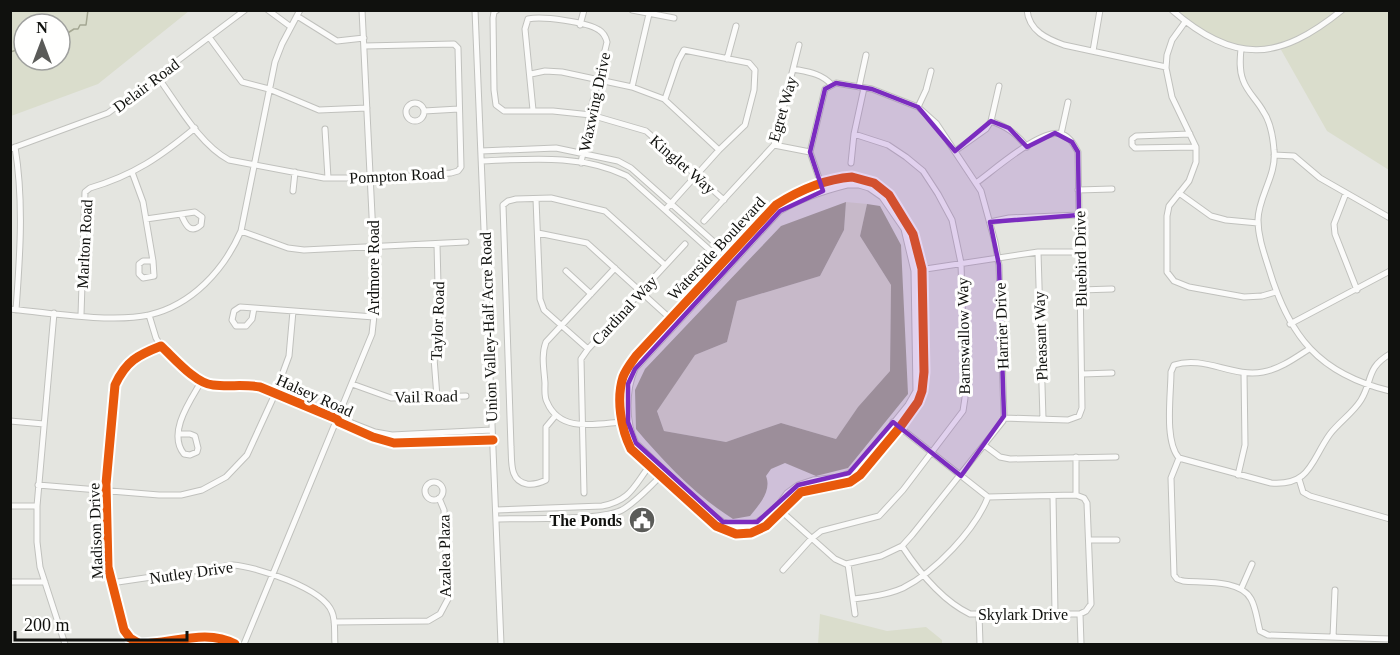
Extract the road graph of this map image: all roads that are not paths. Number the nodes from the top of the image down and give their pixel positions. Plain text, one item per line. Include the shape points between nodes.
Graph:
1 (245, 10) edge
2 (268, 10) edge
3 (362, 10) edge
4 (475, 10) edge
5 (497, 10) edge
6 (526, 10) edge
7 (584, 10) edge
8 (632, 10) edge
9 (1101, 10) edge
10 (1172, 10) edge
11 (1342, 10) edge
12 (1026, 11) edge
13 (299, 13) edge
14 (649, 14) junction
15 (674, 18) dead end
16 (528, 19) junction
17 (1185, 22) junction
18 (580, 25) junction
19 (736, 26) dead end
20 (291, 27) junction
21 (209, 37) junction
22 (364, 38) junction
23 (799, 45) dead end
24 (364, 46) junction
25 (1240, 49) junction
26 (1093, 51) junction
27 (866, 55) dead end
28 (728, 59) junction
29 (1166, 67) junction
30 (793, 69) junction
31 (931, 71) dead end
32 (531, 74) junction
33 (157, 76) junction
34 (598, 81) junction
35 (832, 85) junction
36 (999, 86) dead end
37 (632, 87) junction
38 (861, 87) junction
39 (269, 89) junction
40 (665, 99) junction
41 (1068, 102) dead end
42 (918, 107) junction
43 (367, 108) junction
44 (459, 109) junction
45 (533, 110) junction
46 (424, 111) dead end
47 (591, 115) junction
48 (991, 121) junction
49 (195, 128) junction
50 (326, 129) dead end
51 (854, 134) junction
52 (1061, 134) junction
53 (1190, 134) junction
54 (774, 145) junction
55 (1027, 147) junction
56 (1196, 147) junction
57 (13, 148) edge
58 (516, 150) junction
59 (719, 150) junction
60 (481, 151) junction
61 (955, 151) junction
62 (810, 152) junction
63 (583, 153) junction
64 (1274, 155) junction
65 (516, 160) junction
66 (482, 161) junction
67 (581, 163) junction
68 (851, 163) dead end
69 (255, 165) junction
70 (132, 172) junction
71 (295, 172) junction
72 (696, 175) junction
73 (370, 177) junction
74 (328, 178) junction
75 (976, 183) junction
76 (821, 184) junction
77 (1112, 189) dead end
78 (1078, 190) junction
79 (293, 191) dead end
80 (823, 192) junction
81 (1179, 193) junction
82 (1346, 193) junction
83 (536, 199) junction
84 (724, 200) junction
85 (670, 204) junction
86 (665, 210) junction
87 (181, 214) dead end
88 (1079, 215) junction
89 (1389, 218) edge
90 (146, 219) junction
91 (705, 221) dead end
92 (990, 222) junction
93 (1258, 223) junction
94 (241, 231) junction
95 (538, 233) junction
96 (466, 242) dead end
97 (437, 244) junction
98 (685, 244) dead end
99 (374, 248) junction
100 (1038, 252) junction
101 (1079, 252) junction
102 (729, 255) junction
103 (998, 257) junction
104 (734, 260) junction
105 (153, 261) dead end
106 (722, 261) junction
107 (961, 263) junction
108 (665, 265) junction
109 (728, 267) junction
110 (615, 268) junction
111 (922, 269) junction
112 (566, 271) dead end
113 (914, 271) junction
114 (1389, 271) edge
115 (1112, 289) dead end
116 (1080, 290) junction
117 (1357, 290) junction
118 (641, 292) junction
119 (1276, 292) junction
120 (591, 294) junction
121 (254, 308) junction
122 (13, 310) edge
123 (293, 311) junction
124 (54, 313) junction
125 (81, 315) junction
126 (149, 315) junction
127 (374, 316) junction
128 (670, 319) junction
129 (676, 324) junction
130 (1290, 324) junction
131 (561, 326) junction
132 (161, 346) junction
133 (1309, 348) junction
134 (588, 349) junction
135 (1389, 354) edge
136 (1244, 373) junction
137 (1082, 374) junction
138 (1112, 374) dead end
139 (201, 382) junction
140 (352, 384) junction
141 (1367, 384) junction
142 (1389, 391) edge
143 (275, 394) junction
144 (466, 396) dead end
145 (437, 397) junction
146 (556, 415) junction
147 (1004, 418) junction
148 (337, 419) junction
149 (1043, 419) junction
150 (10, 421) edge
151 (625, 422) junction
152 (893, 422) junction
153 (44, 424) junction
154 (582, 425) junction
155 (900, 427) junction
156 (492, 430) junction
157 (447, 432) junction
158 (179, 434) junction
159 (493, 440) junction
160 (448, 442) junction
161 (984, 445) junction
162 (931, 453) junction
163 (1076, 457) junction
164 (1116, 457) dead end
165 (1179, 458) junction
166 (654, 461) junction
167 (649, 467) junction
168 (665, 471) junction
169 (1238, 475) junction
170 (961, 476) junction
171 (660, 477) junction
172 (1299, 479) junction
173 (38, 485) junction
174 (106, 490) junction
175 (584, 493) dead end
176 (1076, 495) junction
177 (1053, 496) junction
178 (988, 497) junction
179 (439, 498) dead end
180 (10, 506) edge
181 (37, 506) junction
182 (776, 508) junction
183 (496, 510) junction
184 (782, 512) junction
185 (496, 519) junction
186 (1389, 519) edge
187 (811, 538) junction
188 (1089, 540) junction
189 (1117, 540) dead end
190 (902, 546) junction
191 (848, 564) junction
192 (1252, 564) dead end
193 (783, 570) dead end
194 (923, 574) junction
195 (273, 576) junction
196 (10, 582) edge
197 (45, 582) junction
198 (111, 583) junction
199 (1241, 589) junction
200 (1335, 590) dead end
201 (853, 599) junction
202 (1055, 613) junction
203 (855, 614) dead end
204 (979, 614) junction
205 (1080, 614) junction
206 (334, 622) junction
207 (1333, 637) junction
208 (1389, 639) edge
209 (65, 645) edge
210 (235, 645) edge
211 (244, 645) edge
212 (335, 645) edge
213 (501, 645) edge
214 (980, 645) edge
215 (1081, 645) edge

1 - 21 street, Delair Road
2 - 20 street
3 - 22 street, Ardmore Road
4 - 60 street, Union Valley-Half Acre Road
5 - 45 street, Kinglet Way via 493,18 496,105 504,111
6 - 16 street
7 - 18 street
8 - 14 street
9 - 26 street
10 - 17 street
11 - 25 street via 1309,35 1289,44
12 - 26 street via 1035,31 1048,39
13 - 20 street
13 - 22 street via 338,41
14 - 15 street
14 - 37 street
16 - 18 street, Waxwing Drive via 549,17
16 - 32 street via 525,29
17 - 25 street via 1222,44
17 - 29 street via 1172,40
18 - 34 street, Waxwing Drive via 599,30 607,42
19 - 28 street
20 - 39 street via 275,62
21 - 33 street, Delair Road
21 - 39 street via 242,82
22 - 24 street, Ardmore Road
23 - 30 street, Egret Way
24 - 43 street, Ardmore Road
24 - 44 street, Pompton Road via 454,44 458,48
25 - 64 street via 1243,81 1264,112
26 - 29 street
27 - 38 street
28 - 40 street via 684,50
28 - 59 street via 749,63 756,75 745,125
29 - 53 street via 1172,98
30 - 35 street via 825,77
30 - 54 street, Egret Way
31 - 42 street
32 - 34 street via 562,72
32 - 45 street
33 - 49 street, Pompton Road
33 - 57 street, Delair Road via 108,113
34 - 37 street
34 - 47 street, Waxwing Drive
35 - 38 street, Harrier Drive
35 - 62 street via 825,89
36 - 48 street
37 - 40 street
38 - 42 street, Harrier Drive
38 - 51 street
39 - 43 street via 319,110
39 - 69 street
40 - 59 street
41 - 52 street
42 - 61 street, Harrier Drive via 936,123
43 - 73 street, Ardmore Road
44 - 46 street
44 - 73 street, Pompton Road via 462,167 458,171
45 - 47 street, Kinglet Way
47 - 63 street, Waxwing Drive
47 - 72 street, Kinglet Way via 646,132
48 - 55 street via 1009,128
48 - 61 street
49 - 69 street, Pompton Road via 216,153
49 - 70 street, Marlton Road
50 - 74 street
51 - 68 street
51 - 107 street, Barnswallow Way via 888,145 922,171 952,220
52 - 55 street via 1039,138
52 - 78 street, Bluebird Drive via 1077,152
53 - 56 street
53 - 56 street via 1136,136 1132,145
54 - 62 street
54 - 84 street, Egret Way
55 - 75 street
56 - 81 street via 1193,171
57 - 122 street via 19,170 22,230
58 - 60 street
58 - 63 street via 556,148
58 - 65 street
59 - 72 street
60 - 66 street, Union Valley-Half Acre Road
61 - 75 street, Harrier Drive
62 - 76 street
63 - 67 street, Waxwing Drive
63 - 85 street via 631,168
64 - 82 street via 1294,156
64 - 93 street
65 - 66 street
65 - 67 street via 556,158
66 - 156 street, Union Valley-Half Acre Road
67 - 86 street via 627,176
69 - 71 street, Pompton Road
69 - 94 street
70 - 90 street
70 - 125 street, Marlton Road via 86,192
71 - 74 street, Pompton Road
71 - 79 street
72 - 84 street, Kinglet Way
72 - 85 street
73 - 74 street, Pompton Road
73 - 99 street, Ardmore Road
75 - 92 street, Harrier Drive
76 - 80 street
76 - 102 street, Waterside Boulevard via 776,205
76 - 111 street, Waterside Boulevard via 852,177 884,189 913,234
77 - 78 street
78 - 88 street, Bluebird Drive
80 - 104 street, Waterside Boulevard via 780,211
80 - 113 street, Waterside Boulevard via 859,185 882,198 904,229
81 - 93 street via 1211,216
81 - 119 street via 1167,216 1167,273 1174,281 1244,297
82 - 89 street
82 - 117 street via 1334,224 1335,234
83 - 95 street
83 - 108 street via 551,198 605,211
83 - 146 street via 508,201 502,213 513,475 524,483 546,480 546,427
84 - 91 street, Egret Way
85 - 86 street
85 - 102 street
86 - 106 street
87 - 90 street
88 - 92 street
88 - 101 street, Bluebird Drive
90 - 105 street
92 - 103 street, Harrier Drive
93 - 119 street
94 - 99 street via 288,248
94 - 126 street via 231,253 201,287 174,305
95 - 110 street via 587,243
95 - 131 street via 540,299 544,310
96 - 97 street
97 - 99 street
97 - 145 street, Taylor Road
98 - 108 street, Cardinal Way
99 - 127 street, Ardmore Road
100 - 101 street
100 - 103 street
100 - 149 street, Pheasant Way
101 - 116 street, Bluebird Drive
102 - 104 street
102 - 106 street, Waterside Boulevard
103 - 107 street
103 - 147 street, Harrier Drive
104 - 109 street, Waterside Boulevard
106 - 109 street
106 - 128 street, Waterside Boulevard
107 - 111 street
107 - 162 street, Barnswallow Way via 963,411
108 - 118 street, Cardinal Way
109 - 129 street, Waterside Boulevard
110 - 118 street
110 - 120 street
111 - 113 street
111 - 155 street, Waterside Boulevard via 922,391
112 - 120 street
113 - 152 street, Waterside Boulevard via 916,391
114 - 117 street
115 - 116 street
116 - 137 street, Bluebird Drive
117 - 130 street
118 - 128 street
118 - 134 street, Cardinal Way
119 - 130 street
120 - 131 street
121 - 121 street via 240,307 234,311 232,320 236,326 246,326
121 - 123 street
122 - 124 street
123 - 127 street
123 - 143 street via 290,356
124 - 125 street
124 - 153 street
125 - 126 street
126 - 132 street
127 - 140 street, Ardmore Road via 372,334
128 - 129 street
128 - 151 street, Waterside Boulevard via 623,376
129 - 151 street, Waterside Boulevard via 635,369 628,384
130 - 133 street
131 - 134 street
131 - 146 street via 542,352 546,401
132 - 139 street
132 - 174 street, Madison Drive via 139,355 122,371 115,385
133 - 136 street via 1274,369
133 - 141 street via 1331,367
134 - 154 street, Cardinal Way via 580,364
135 - 141 street via 1378,361
136 - 165 street via 1189,361 1174,365 1171,439
136 - 169 street via 1245,445
137 - 138 street
137 - 149 street, Bluebird Drive via 1082,408 1078,416 1068,420
139 - 143 street, Halsey Road via 212,386 260,387
139 - 158 street via 183,415
140 - 145 street, Vail Road via 391,398
140 - 148 street, Ardmore Road
141 - 142 street
141 - 172 street via 1358,405 1330,434 1314,463
143 - 148 street, Halsey Road
143 - 174 street via 247,455 226,477 181,495
144 - 145 street, Vail Road
146 - 154 street via 568,423
147 - 149 street, Bluebird Drive
147 - 161 street
148 - 157 street, Halsey Road via 392,435
148 - 160 street, Halsey Road via 394,443
148 - 195 street, Ardmore Road
150 - 153 street
151 - 154 street
151 - 166 street, Waterside Boulevard via 636,442
151 - 167 street, Waterside Boulevard via 625,437 631,449
152 - 155 street
152 - 182 street, Waterside Boulevard via 858,467 839,477 798,485
153 - 173 street
154 - 175 street, Cardinal Way
155 - 162 street
155 - 184 street, Waterside Boulevard via 860,475 850,482 801,492
156 - 157 street, Halsey Road
156 - 159 street, Union Valley-Half Acre Road
157 - 160 street
158 - 158 street via 184,454 197,452 195,436
159 - 160 street, Halsey Road
159 - 183 street, Union Valley-Half Acre Road
161 - 163 street via 1010,459
161 - 170 street
162 - 170 street
162 - 187 street, Barnswallow Way via 879,516 821,531
163 - 164 street
163 - 176 street, Skylark Drive
165 - 169 street
165 - 199 street via 1171,478 1174,575 1183,581
166 - 167 street
166 - 168 street, Waterside Boulevard
167 - 171 street, Waterside Boulevard
167 - 183 street via 617,503
168 - 171 street
168 - 182 street, Waterside Boulevard via 723,522 746,526
169 - 172 street via 1278,484
170 - 178 street
170 - 190 street
171 - 184 street, Waterside Boulevard via 716,526 736,534 766,526
171 - 185 street via 620,511 598,516
172 - 186 street via 1303,492 1310,496
173 - 174 street
173 - 181 street
174 - 198 street, Madison Drive
176 - 177 street
176 - 188 street, Skylark Drive via 1087,503
177 - 178 street
177 - 202 street
178 - 194 street via 981,513 948,553
179 - 206 street, Azalea Plaza via 444,510 448,599 440,614 428,621
180 - 181 street
181 - 197 street via 37,542
182 - 184 street
183 - 185 street, Union Valley-Half Acre Road
184 - 187 street
185 - 213 street, Union Valley-Half Acre Road
187 - 191 street via 834,559
187 - 193 street, Barnswallow Way
188 - 189 street
188 - 205 street, Skylark Drive via 1091,604
190 - 191 street
190 - 194 street, Skylark Drive
191 - 201 street
192 - 199 street
194 - 201 street via 904,588
194 - 204 street, Skylark Drive via 961,609
195 - 198 street, Nutley Drive via 233,565
195 - 206 street, Nutley Drive via 319,596 332,610
195 - 211 street, Ardmore Road
196 - 197 street
197 - 209 street
198 - 210 street, Madison Drive via 124,630 140,644 210,637 225,638
199 - 207 street via 1250,597 1260,631 1268,635
200 - 207 street
201 - 203 street
202 - 204 street, Skylark Drive
202 - 205 street, Skylark Drive
204 - 214 street
205 - 215 street
206 - 212 street, Nutley Drive
207 - 208 street

